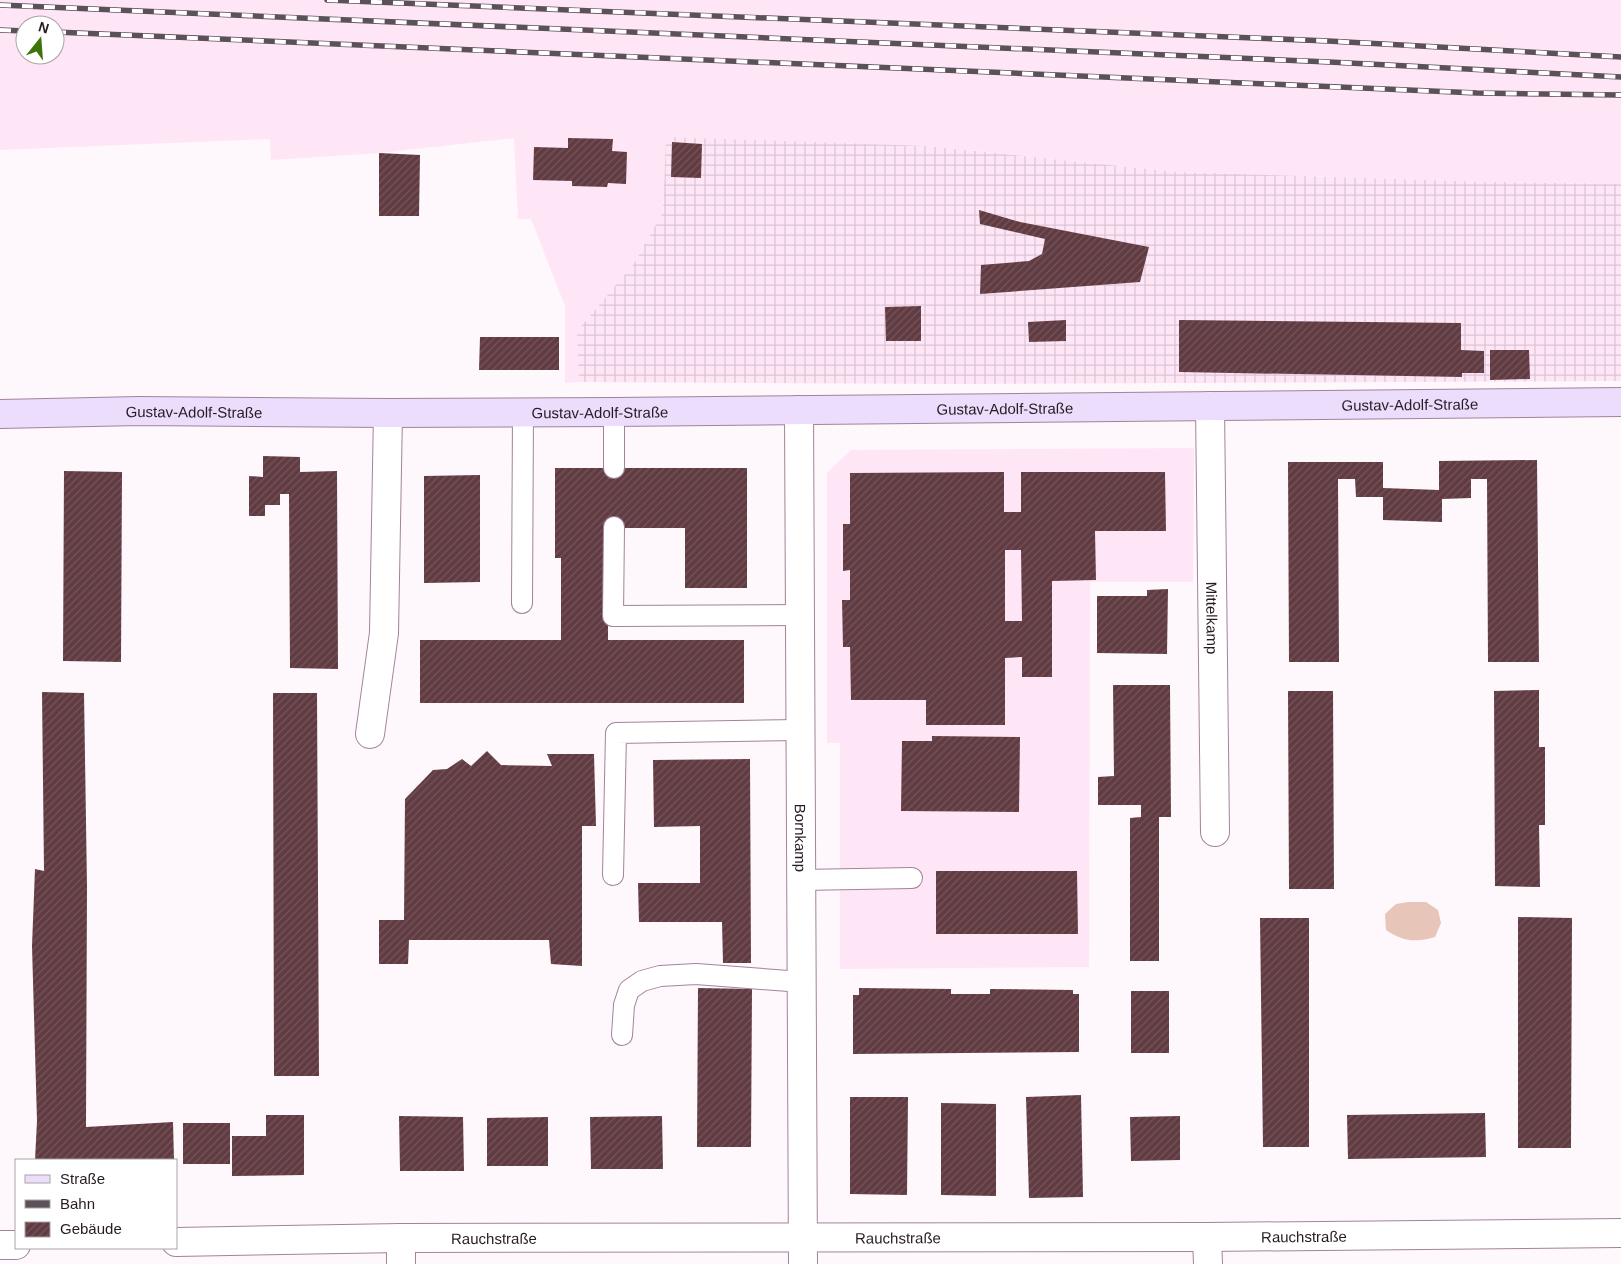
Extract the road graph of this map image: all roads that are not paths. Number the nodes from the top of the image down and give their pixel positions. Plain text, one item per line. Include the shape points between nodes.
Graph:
1 (1621, 402) edge
2 (1210, 406) junction
3 (799, 410) junction
4 (523, 412) junction
5 (614, 412) junction
6 (388, 413) junction
7 (0, 414) edge
8 (614, 468) dead end
9 (614, 527) dead end
10 (522, 603) dead end
11 (800, 615) junction
12 (800, 730) junction
13 (370, 734) dead end
14 (1215, 832) dead end
15 (613, 875) dead end
16 (912, 878) dead end
17 (801, 880) junction
18 (802, 982) junction
19 (622, 1034) dead end
20 (1621, 1233) edge
21 (1207, 1236) junction
22 (803, 1237) junction
23 (178, 1242) edge
24 (0, 1245) edge
25 (15, 1245) edge
26 (401, 1251) edge
27 (803, 1264) edge
28 (1208, 1264) edge

1 - 2 street, Gustav-Adolf-Straße
2 - 3 street, Gustav-Adolf-Straße
2 - 14 street, Mittelkamp
3 - 5 street, Gustav-Adolf-Straße
3 - 11 street, Bornkamp
4 - 5 street, Gustav-Adolf-Straße
4 - 6 street, Gustav-Adolf-Straße
4 - 10 lane
5 - 8 lane
6 - 7 street, Gustav-Adolf-Straße via 139,411
6 - 13 street via 384,633
9 - 11 lane via 613,616
11 - 12 street, Bornkamp
12 - 15 lane via 616,734
12 - 17 street, Bornkamp
16 - 17 lane
17 - 18 street, Bornkamp
18 - 19 lane via 696,974 660,976 642,981 630,990 624,1006
18 - 22 street, Bornkamp
20 - 21 street, Rauchstraße
21 - 22 street, Rauchstraße
21 - 28 street
22 - 26 street, Rauchstraße
22 - 27 street, Bornkamp
23 - 26 street, Rauchstraße
24 - 25 street

